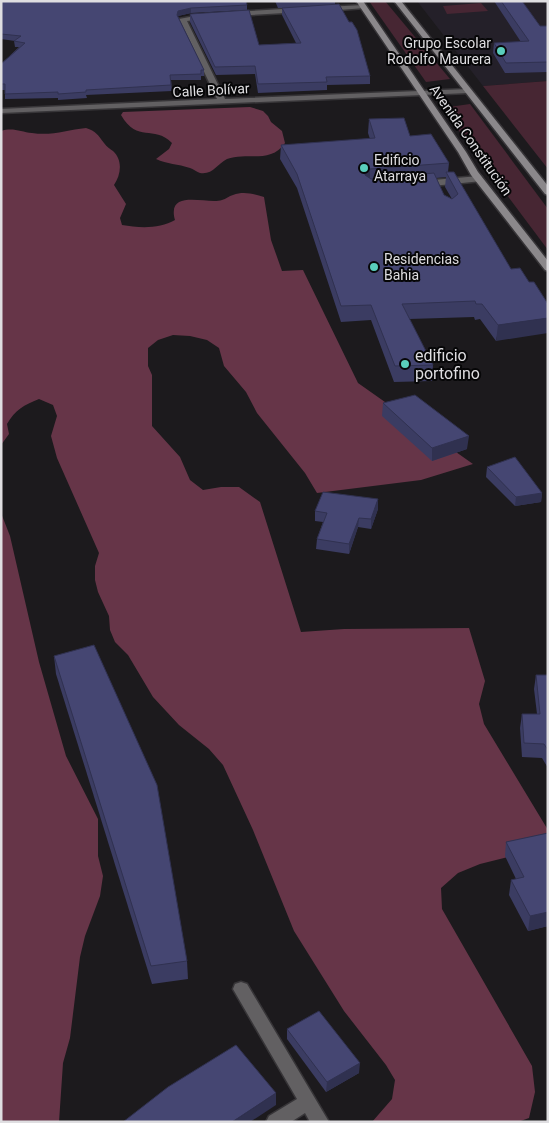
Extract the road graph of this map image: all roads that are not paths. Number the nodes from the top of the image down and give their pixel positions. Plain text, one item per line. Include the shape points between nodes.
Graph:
1 (397, 1) edge
2 (361, 4) edge
3 (315, 9) edge
4 (306, 10) edge
5 (229, 14) edge
6 (210, 16) edge
7 (468, 91) junction
8 (421, 92) junction
9 (222, 101) junction
10 (1, 111) edge
11 (479, 179) junction
12 (408, 185) edge
13 (548, 192) edge
14 (548, 268) edge
15 (241, 988) dead end
16 (308, 1101) junction
17 (274, 1122) edge
18 (320, 1122) edge

1 - 7 main road, Avenida Constitución
2 - 3 street
2 - 8 main road, Avenida Constitución
4 - 5 street
6 - 9 street via 183,19
7 - 8 street, Calle Bolívar
7 - 13 main road, Avenida Constitución
8 - 9 street, Calle Bolívar
8 - 11 main road, Avenida Constitución
9 - 10 street, Calle Bolívar
11 - 12 street via 439,187
11 - 14 main road, Avenida Constitución
15 - 16 street
16 - 17 street
16 - 18 street

